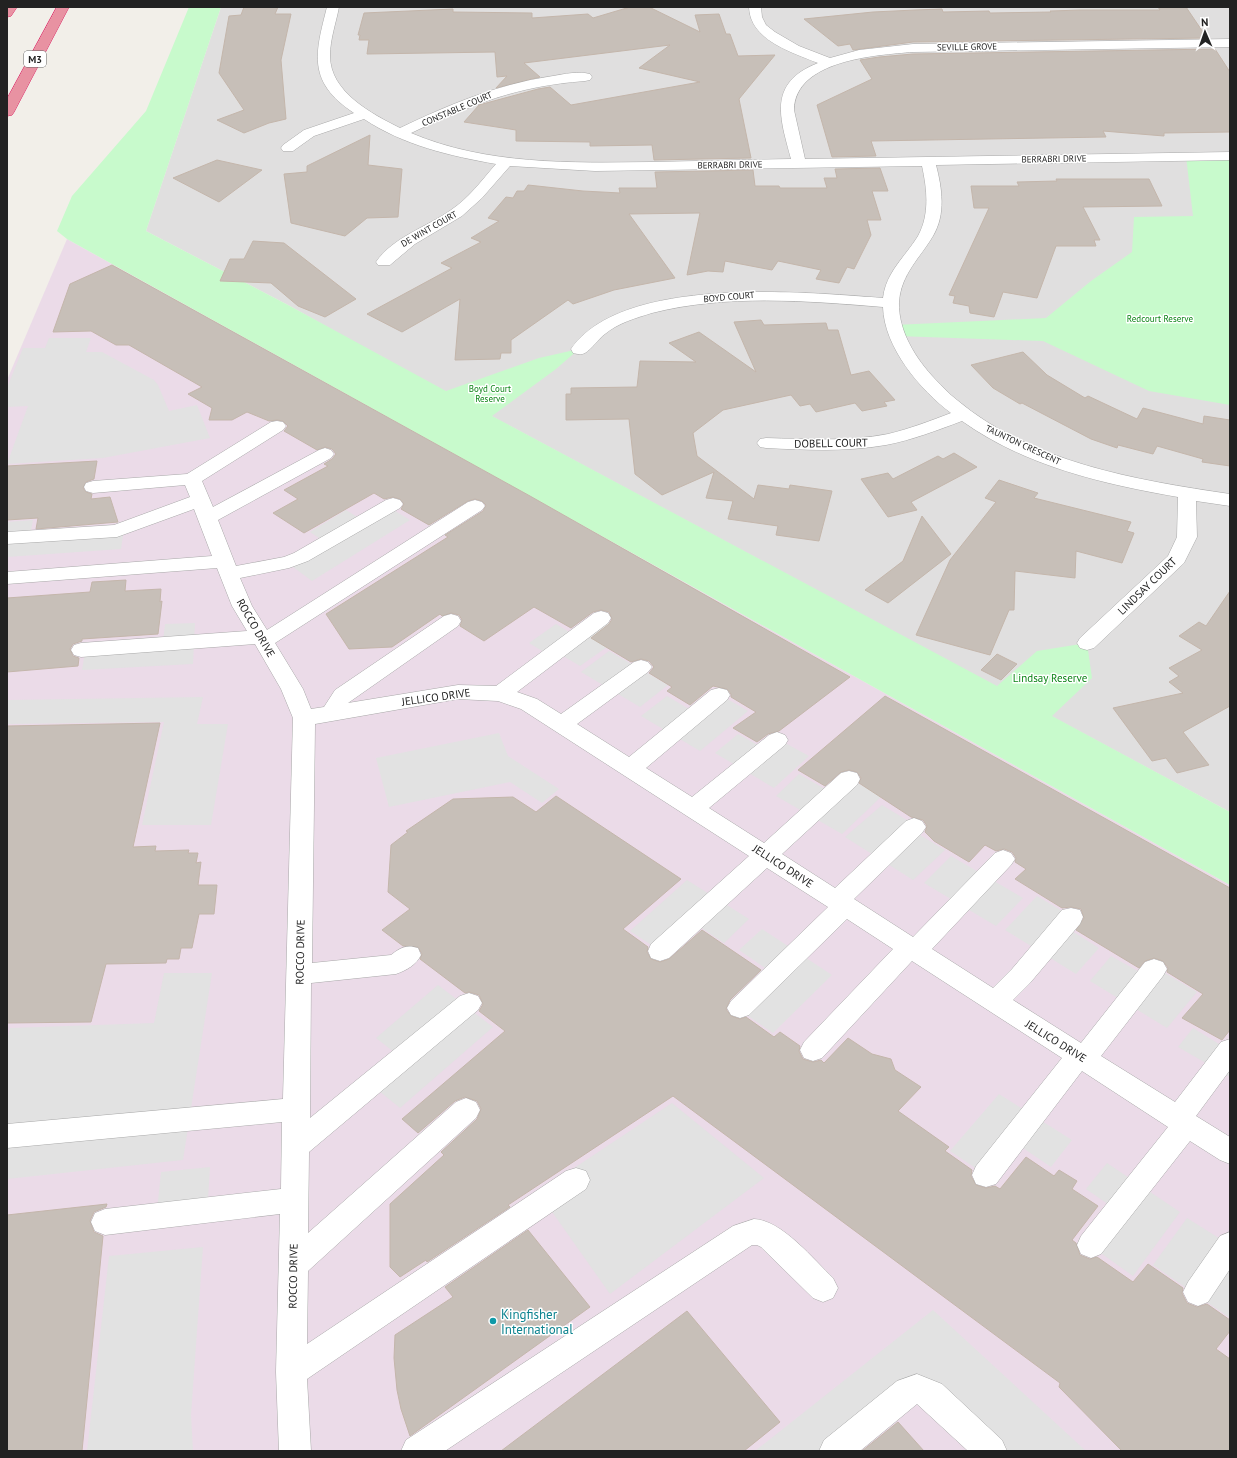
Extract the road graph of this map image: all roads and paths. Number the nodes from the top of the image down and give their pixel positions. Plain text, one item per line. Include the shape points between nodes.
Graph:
1 (11, 7) edge
2 (63, 7) edge
3 (334, 7) edge
4 (755, 7) edge
5 (7, 13) edge
6 (1230, 43) edge
7 (828, 62) junction
8 (585, 77) dead end
9 (7, 112) edge
10 (364, 114) junction
11 (400, 133) junction
12 (288, 148) dead end
13 (1230, 156) edge
14 (506, 161) junction
15 (928, 161) junction
16 (799, 163) junction
17 (384, 262) dead end
18 (891, 303) junction
19 (579, 349) dead end
20 (964, 414) junction
21 (277, 426) dead end
22 (766, 443) dead end
23 (325, 454) dead end
24 (192, 479) junction
25 (93, 487) dead end
26 (1187, 494) junction
27 (1230, 500) edge
28 (393, 504) dead end
29 (475, 506) dead end
30 (204, 509) junction
31 (7, 538) edge
32 (226, 567) junction
33 (7, 578) edge
34 (601, 618) dead end
35 (451, 621) dead end
36 (263, 639) junction
37 (1087, 643) dead end
38 (80, 650) dead end
39 (641, 667) dead end
40 (500, 694) junction
41 (719, 696) dead end
42 (333, 713) junction
43 (304, 718) junction
44 (561, 725) junction
45 (777, 740) dead end
46 (631, 768) junction
47 (849, 779) dead end
48 (693, 809) junction
49 (914, 827) dead end
50 (764, 855) junction
51 (1003, 859) dead end
52 (841, 904) junction
53 (1071, 917) dead end
54 (912, 949) junction
55 (660, 951) dead end
56 (409, 955) dead end
57 (1154, 969) dead end
58 (300, 974) junction
59 (995, 1002) junction
60 (469, 1003) dead end
61 (740, 1008) dead end
62 (813, 1050) dead end
63 (1230, 1050) edge
64 (1081, 1057) junction
65 (296, 1108) junction
66 (466, 1110) dead end
67 (1183, 1122) junction
68 (7, 1136) edge
69 (296, 1146) junction
70 (1230, 1152) edge
71 (986, 1175) dead end
72 (576, 1180) dead end
73 (294, 1200) junction
74 (105, 1222) dead end
75 (1091, 1245) dead end
76 (1230, 1245) edge
77 (293, 1265) junction
78 (822, 1288) dead end
79 (1198, 1292) dead end
80 (290, 1372) junction
81 (295, 1451) edge
82 (417, 1451) edge
83 (834, 1451) edge
84 (991, 1451) edge

1 - 5 highway
2 - 9 highway, M3
3 - 10 street, BERRABRI DRIVE via 324,50 325,72 336,90
4 - 7 street via 757,20 770,35
6 - 7 street, SEVILLE GROVE via 913,48 871,52
7 - 16 street, SEVILLE GROVE via 803,78 788,96 787,112
8 - 11 street, CONSTABLE COURT via 540,81 492,93
10 - 11 street, BERRABRI DRIVE
10 - 12 street via 309,133
11 - 14 street, BERRABRI DRIVE via 442,148
13 - 15 street, BERRABRI DRIVE
14 - 16 street, BERRABRI DRIVE via 595,167
14 - 17 street, DE WINT COURT via 468,205 444,222 395,249
15 - 16 street, BERRABRI DRIVE
15 - 18 street, TAUNTON CRESCENT via 935,194 932,219 926,234 897,275
18 - 19 street, BOYD COURT via 772,294 690,301 618,319 599,330
18 - 20 street, TAUNTON CRESCENT via 896,333 906,355 933,388
20 - 22 street, DOBELL COURT via 906,435 865,443
20 - 26 street, TAUNTON CRESCENT via 1009,441 1058,463 1126,483
21 - 24 street
23 - 30 street
24 - 25 street
24 - 30 street, ROCCO DRIVE
26 - 27 street, TAUNTON CRESCENT
26 - 37 street, LINDSAY COURT via 1187,536 1177,559
28 - 32 street via 289,562
29 - 36 street
30 - 31 street via 118,531
30 - 32 street, ROCCO DRIVE
32 - 33 street
32 - 36 street, ROCCO DRIVE via 242,606
34 - 40 street
35 - 42 street via 343,695
36 - 38 street
36 - 43 street, ROCCO DRIVE via 292,689
39 - 44 street
40 - 42 street, JELLICO DRIVE via 458,692
40 - 44 street, JELLICO DRIVE via 529,704
41 - 46 street
42 - 43 street, JELLICO DRIVE
43 - 58 street, ROCCO DRIVE
44 - 46 street, JELLICO DRIVE
45 - 48 street
46 - 48 street, JELLICO DRIVE
47 - 50 street
48 - 50 street, JELLICO DRIVE
49 - 52 street
50 - 52 street, JELLICO DRIVE
50 - 55 street
51 - 54 street
52 - 54 street, JELLICO DRIVE
52 - 61 street
53 - 59 street via 1021,976
54 - 59 street, JELLICO DRIVE
54 - 62 street
56 - 58 street via 391,964
57 - 64 street
58 - 65 street, ROCCO DRIVE
59 - 64 street, JELLICO DRIVE
60 - 69 street
63 - 67 street
64 - 67 street, JELLICO DRIVE
64 - 71 street
65 - 68 street
65 - 69 street, ROCCO DRIVE
66 - 77 street
67 - 70 street, JELLICO DRIVE
67 - 75 street
69 - 73 street, ROCCO DRIVE
72 - 80 street
73 - 74 street
73 - 77 street, ROCCO DRIVE
76 - 79 street
77 - 80 street, ROCCO DRIVE
78 - 82 street via 771,1238 762,1232 753,1231 743,1235
80 - 81 street, ROCCO DRIVE
83 - 84 street via 915,1388 931,1395

